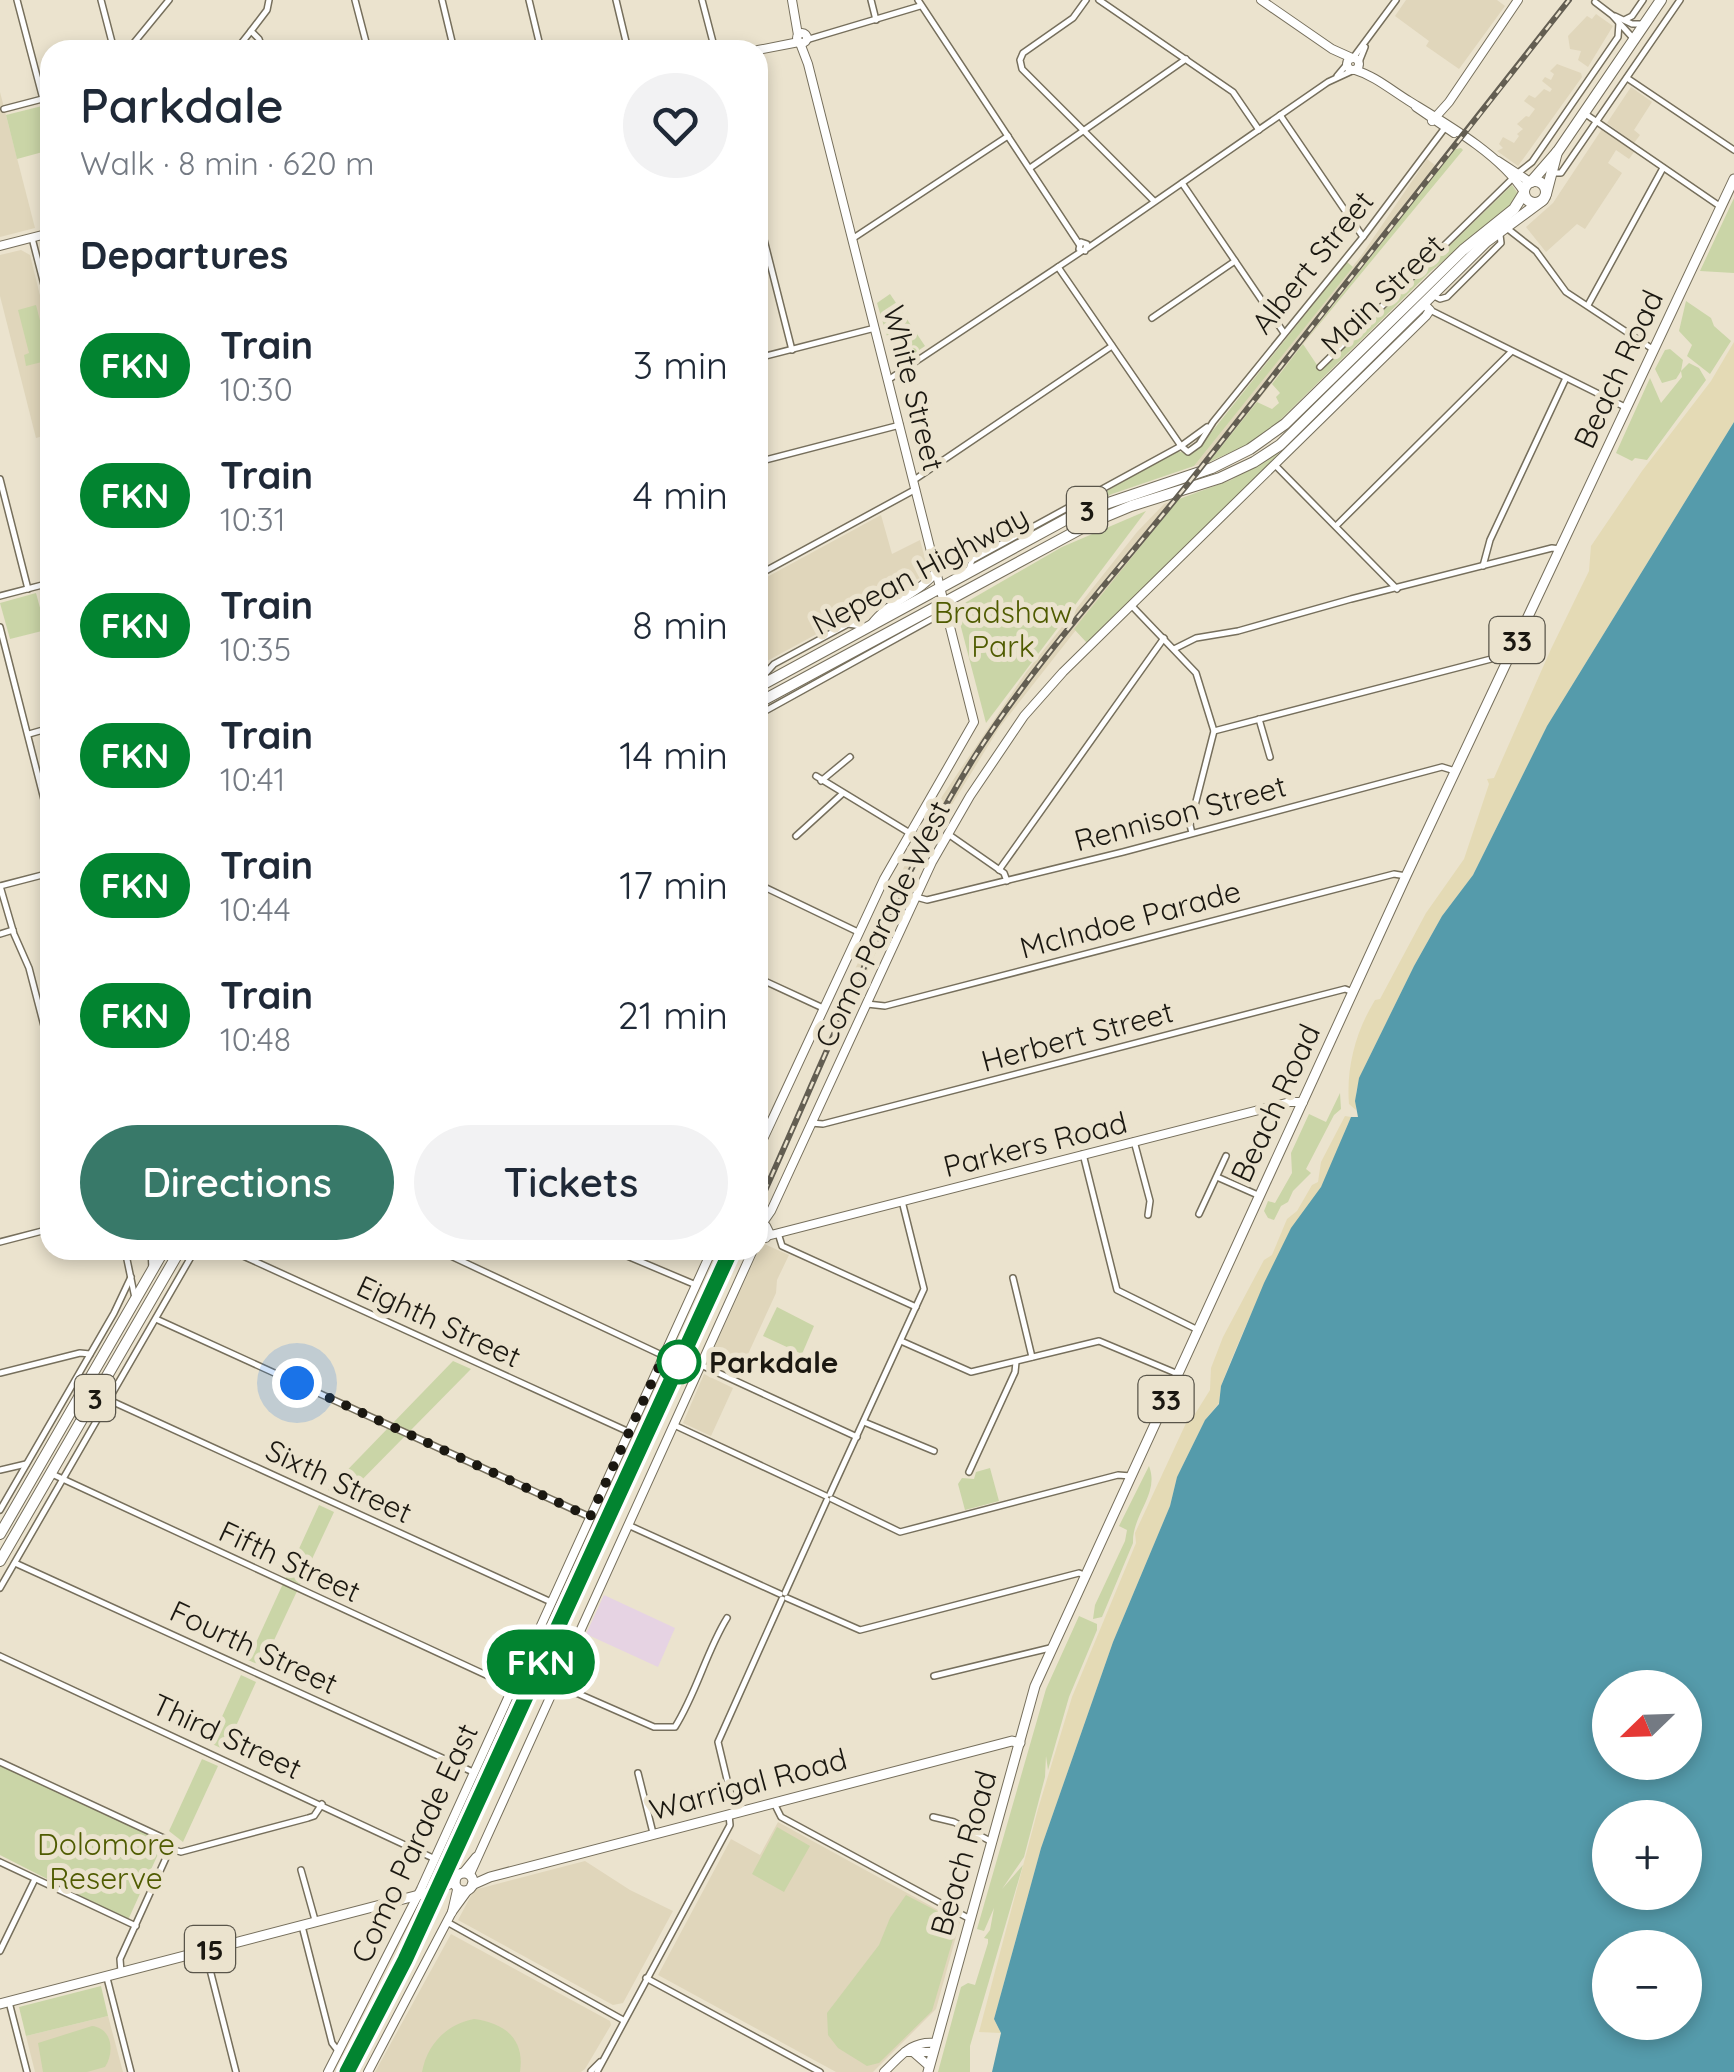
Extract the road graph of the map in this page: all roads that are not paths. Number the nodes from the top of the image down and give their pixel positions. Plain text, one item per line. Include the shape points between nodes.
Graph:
1 (17, 0) edge
2 (101, 0) edge
3 (169, 0) edge
4 (269, 0) edge
5 (355, 0) edge
6 (442, 0) edge
7 (529, 0) edge
8 (616, 0) edge
9 (702, 0) edge
10 (792, 0) edge
11 (871, 0) edge
12 (1086, 0) edge
13 (1100, 0) edge
14 (1396, 0) edge
15 (1518, 0) edge
16 (1661, 0) edge
17 (1676, 0) edge
18 (1643, 1) edge
19 (1267, 2) edge
20 (1595, 2) dead end
21 (919, 3) edge
22 (876, 20) junction
23 (1620, 21) junction
24 (1645, 23) junction
25 (251, 31) junction
26 (802, 38) junction
27 (111, 40) edge
28 (136, 40) edge
29 (244, 40) edge
30 (259, 40) edge
31 (365, 40) edge
32 (452, 40) edge
33 (539, 40) edge
34 (626, 40) edge
35 (712, 40) edge
36 (1633, 41) junction
37 (1612, 45) junction
38 (768, 47) edge
39 (1186, 59) junction
40 (1353, 64) junction
41 (40, 78) edge
42 (1627, 78) junction
43 (40, 100) edge
44 (4, 109) dead end
45 (1584, 113) junction
46 (1280, 116) junction
47 (1438, 122) junction
48 (1596, 122) junction
49 (1082, 130) junction
50 (1259, 130) junction
51 (1008, 136) junction
52 (1734, 150) edge
53 (1558, 151) junction
54 (1539, 152) junction
55 (1030, 168) junction
56 (1663, 168) junction
57 (1552, 174) junction
58 (1516, 175) junction
59 (1734, 179) edge
60 (1182, 183) junction
61 (1529, 184) junction
62 (1544, 198) junction
63 (1154, 202) junction
64 (1721, 207) junction
65 (1520, 216) junction
66 (1501, 230) junction
67 (40, 236) edge
68 (1363, 237) junction
69 (32, 238) junction
70 (852, 239) junction
71 (1526, 240) junction
72 (0, 246) edge
73 (1083, 246) junction
74 (768, 255) edge
75 (1236, 261) junction
76 (1058, 267) junction
77 (40, 269) edge
78 (1412, 298) junction
79 (1588, 306) junction
80 (1428, 308) junction
81 (1152, 318) dead end
82 (876, 328) junction
83 (1284, 334) junction
84 (1112, 346) junction
85 (792, 350) junction
86 (1654, 350) junction
87 (1512, 352) junction
88 (768, 356) edge
89 (1320, 367) dead end
90 (1342, 377) junction
91 (1566, 378) junction
92 (888, 380) junction
93 (1627, 408) junction
94 (900, 424) junction
95 (1274, 432) joint
96 (1280, 445) joint
97 (1181, 446) junction
98 (768, 459) edge
99 (1275, 465) junction
100 (0, 479) edge
101 (915, 484) junction
102 (1066, 509) junction
103 (1336, 526) junction
104 (1052, 527) junction
105 (1560, 549) junction
106 (1483, 566) junction
107 (768, 568) edge
108 (936, 570) junction
109 (964, 575) junction
110 (40, 586) edge
111 (940, 588) junction
112 (1397, 588) junction
113 (28, 589) junction
114 (0, 596) edge
115 (1131, 605) junction
116 (945, 607) junction
117 (898, 611) junction
118 (904, 623) junction
119 (0, 627) edge
120 (868, 627) junction
121 (1164, 638) junction
122 (1174, 649) junction
123 (1508, 661) junction
124 (768, 681) edge
125 (768, 696) edge
126 (768, 709) edge
127 (1260, 719) junction
128 (40, 731) edge
129 (1214, 732) junction
130 (28, 734) junction
131 (850, 757) dead end
132 (1270, 757) dead end
133 (1455, 771) junction
134 (40, 783) edge
135 (842, 794) junction
136 (908, 832) junction
137 (1192, 833) junction
138 (948, 834) junction
139 (796, 836) dead end
140 (1000, 870) junction
141 (40, 876) edge
142 (1406, 876) junction
143 (1007, 881) junction
144 (0, 886) edge
145 (768, 889) edge
146 (915, 897) junction
147 (14, 930) junction
148 (858, 932) junction
149 (0, 934) edge
150 (768, 983) edge
151 (1353, 992) junction
152 (866, 1004) junction
153 (824, 1008) junction
154 (40, 1010) edge
155 (1303, 1102) junction
156 (811, 1122) junction
157 (768, 1128) edge
158 (1134, 1142) junction
159 (1084, 1154) junction
160 (1226, 1156) dead end
161 (1216, 1176) junction
162 (1260, 1196) junction
163 (902, 1201) junction
164 (1199, 1214) dead end
165 (1148, 1215) dead end
166 (768, 1220) edge
167 (40, 1232) edge
168 (768, 1234) edge
169 (768, 1238) edge
170 (0, 1242) edge
171 (127, 1260) edge
172 (148, 1260) edge
173 (155, 1260) edge
174 (174, 1260) edge
175 (189, 1260) edge
176 (252, 1260) edge
177 (459, 1260) edge
178 (636, 1260) edge
179 (707, 1260) edge
180 (751, 1260) edge
181 (128, 1265) junction
182 (145, 1272) junction
183 (131, 1277) junction
184 (1013, 1278) dead end
185 (696, 1285) junction
186 (134, 1302) junction
187 (916, 1307) junction
188 (114, 1314) junction
189 (156, 1319) junction
190 (1198, 1330) junction
191 (900, 1341) junction
192 (90, 1354) junction
193 (664, 1356) junction
194 (1032, 1357) junction
195 (1016, 1362) junction
196 (701, 1365) junction
197 (0, 1373) edge
198 (1178, 1374) junction
199 (109, 1400) junction
200 (864, 1422) junction
201 (674, 1425) junction
202 (629, 1432) junction
203 (857, 1437) junction
204 (934, 1451) dead end
205 (32, 1467) junction
206 (0, 1470) edge
207 (969, 1472) dead end
208 (51, 1474) junction
209 (1131, 1476) junction
210 (62, 1481) junction
211 (30, 1482) junction
212 (829, 1497) junction
213 (0, 1510) edge
214 (590, 1517) junction
215 (628, 1525) junction
216 (0, 1534) edge
217 (0, 1561) edge
218 (15, 1562) junction
219 (1086, 1576) junction
220 (0, 1588) edge
221 (784, 1596) junction
222 (551, 1602) junction
223 (727, 1618) dead end
224 (1053, 1648) junction
225 (0, 1656) edge
226 (934, 1676) dead end
227 (556, 1684) junction
228 (512, 1687) junction
229 (1020, 1743) junction
230 (0, 1762) edge
231 (474, 1772) junction
232 (638, 1773) dead end
233 (774, 1803) junction
234 (322, 1804) junction
235 (732, 1814) junction
236 (933, 1817) dead end
237 (653, 1834) junction
238 (992, 1842) junction
239 (170, 1846) junction
240 (433, 1858) junction
241 (0, 1862) edge
242 (300, 1869) dead end
243 (34, 1878) junction
244 (464, 1882) junction
245 (417, 1896) junction
246 (970, 1919) junction
247 (316, 1922) junction
248 (447, 1922) junction
249 (302, 1925) junction
250 (136, 1926) junction
251 (205, 1950) junction
252 (0, 1951) edge
253 (120, 1972) junction
254 (106, 1976) junction
255 (646, 1978) junction
256 (4, 2002) edge
257 (623, 2020) junction
258 (935, 2047) junction
259 (338, 2052) junction
260 (909, 2052) junction
261 (929, 2069) edge
262 (27, 2072) edge
263 (130, 2072) edge
264 (236, 2072) edge
265 (328, 2072) edge
266 (368, 2072) edge
267 (594, 2072) edge
268 (820, 2072) edge
269 (884, 2072) edge

1 - 41 street
2 - 27 street
3 - 28 street
4 - 25 street
5 - 31 street
6 - 32 street
7 - 33 street
8 - 34 street
9 - 35 street
10 - 26 street, White Street
11 - 22 street
12 - 49 street via 1020,60
13 - 39 street
14 - 40 street
15 - 47 street, Albert Street
16 - 24 highway, Main Street / 3
17 - 42 street, Main Street
18 - 23 street
18 - 24 street
19 - 40 street
20 - 23 street
21 - 22 street
21 - 51 street
22 - 26 street
23 - 24 street
23 - 36 street
23 - 37 street, Main Street
24 - 36 highway, Main Street / 3
25 - 29 street
25 - 30 street
26 - 38 street
26 - 70 street, White Street
36 - 37 street
36 - 45 highway, Main Street / 3
37 - 54 street, Main Street
39 - 49 street
39 - 50 street via 1233,92
40 - 46 street
40 - 47 street
42 - 48 street, Main Street
42 - 52 street
43 - 44 street
45 - 48 street
45 - 53 highway, Main Street / 3
46 - 50 street
46 - 68 street
47 - 58 street
47 - 68 street, Albert Street
48 - 56 street
48 - 57 street, Main Street via 1561,174
49 - 55 street
49 - 63 street
50 - 60 street
51 - 55 street
51 - 70 street
53 - 57 highway, Main Street / 3
53 - 61 highway, Main Street / 3
54 - 58 street, Main Street
54 - 61 street, Main Street
55 - 73 street
56 - 64 street
56 - 79 street
57 - 62 highway, Main Street / 3
58 - 61 street
58 - 89 street, Main Street
59 - 64 main road, Beach Road / 33
60 - 63 street
60 - 75 street
61 - 62 highway via 1543,184
61 - 62 highway via 1532,203
61 - 78 highway, Main Street / 3 via 1514,209
62 - 65 highway, Main Street / 3
63 - 73 street
64 - 86 main road, Beach Road / 33
65 - 66 highway, Main Street / 3
65 - 71 street
66 - 71 street
66 - 80 highway, Main Street / 3
67 - 69 street
68 - 83 street, Albert Street
69 - 72 street
69 - 77 street
70 - 82 street, White Street
71 - 79 street via 1566,292
73 - 76 street
74 - 85 street
75 - 81 street
75 - 83 street
76 - 84 street
76 - 92 street
78 - 80 highway
78 - 90 highway, Main Street / 3
79 - 86 street
80 - 87 street
80 - 90 highway, Main Street / 3
80 - 99 street, Main Street
82 - 85 street
82 - 92 street, White Street
83 - 97 street, Albert Street via 1213,422
84 - 97 street
84 - 101 street
85 - 88 street
86 - 93 main road, Beach Road / 33
87 - 91 street
87 - 103 street
90 - 95 highway, Main Street / 3
90 - 96 highway, Main Street / 3
91 - 93 street
91 - 106 street
92 - 94 street, White Street
93 - 105 main road, Beach Road / 33
94 - 98 street
94 - 101 street, White Street
95 - 104 highway, Nepean Highway / 3 via 1218,466 1108,501
96 - 116 highway, Nepean Highway / 3 via 1220,478 1095,521
97 - 102 street, Albert Street
99 - 103 street
99 - 115 street, Como Parade West
100 - 113 street
101 - 107 street
101 - 108 street, White Street
102 - 104 street
102 - 109 street, Albert Street via 972,560
103 - 112 street
104 - 109 highway, Nepean Highway / 3
105 - 106 street
105 - 123 main road, Beach Road / 33
106 - 112 street
108 - 109 street
108 - 111 street, White Street
108 - 120 street
109 - 111 highway, Nepean Highway / 3
110 - 113 street
111 - 116 street, White Street
111 - 117 highway, Nepean Highway / 3
112 - 122 street
113 - 114 street
115 - 121 street
115 - 138 street, Como Parade West via 1024,716
116 - 118 highway, Nepean Highway / 3
116 - 126 street
116 - 136 street, White Street via 974,719
117 - 118 highway
117 - 120 highway, Nepean Highway / 3
118 - 125 highway, Nepean Highway / 3
119 - 130 street
120 - 124 highway, Nepean Highway / 3
121 - 122 street
121 - 140 street
122 - 129 street via 1198,676
123 - 127 street via 1495,658
123 - 133 main road, Beach Road / 33
127 - 129 street
127 - 132 street
128 - 130 street
129 - 137 street
130 - 134 street
131 - 135 street via 819,778
133 - 137 street, Rennison Street via 1442,767
133 - 142 main road, Beach Road / 33
135 - 136 street
135 - 139 street
136 - 148 street
137 - 143 street, Rennison Street
138 - 140 street
138 - 146 street, Como Parade West
140 - 143 street
141 - 144 street
142 - 151 main road, Beach Road / 33
142 - 152 street, McIndoe Parade via 885,1006
143 - 146 street, Rennison Street via 927,900
144 - 147 street
145 - 148 street
146 - 152 street, Como Parade West
147 - 149 street
147 - 154 street
148 - 153 street
150 - 153 street
151 - 155 main road, Beach Road / 33
151 - 156 street, Herbert Street
152 - 156 street, Como Parade West
153 - 157 street
155 - 158 street, Parkers Road
155 - 162 main road, Beach Road / 33
156 - 166 street, Como Parade West
158 - 159 street, Parkers Road
158 - 165 street
159 - 163 street, Parkers Road
159 - 190 street via 1117,1290
160 - 161 street
161 - 162 street
161 - 164 street
162 - 190 main road, Beach Road / 33
163 - 168 street, Parkers Road
163 - 187 street via 924,1282
167 - 170 street
169 - 187 street
171 - 181 street
172 - 182 street
173 - 182 highway, 3
174 - 208 highway, 3
175 - 189 street
176 - 202 street, Eighth Street
177 - 193 street
178 - 185 street
179 - 185 street, Como Parade East
180 - 196 street, Como Parade West
181 - 182 street
181 - 183 street
182 - 186 highway, 3
183 - 186 street
183 - 188 street
184 - 194 street
185 - 193 street, Como Parade East
186 - 188 street
186 - 205 highway, 3
187 - 191 street
188 - 192 street
189 - 199 street
189 - 214 street
190 - 198 main road, Beach Road / 33
191 - 195 street via 971,1372
191 - 200 street
192 - 197 street
192 - 205 street
193 - 202 street, Como Parade East
194 - 195 street
194 - 198 street via 1099,1340
195 - 207 street
196 - 201 street, Como Parade West
196 - 203 street
198 - 209 main road, Beach Road / 33
199 - 210 street
199 - 222 street, Sixth Street
200 - 203 street
200 - 204 street
201 - 212 street
201 - 215 street, Como Parade West
202 - 214 street, Como Parade East
203 - 212 street
205 - 206 street
205 - 211 highway, 3
205 - 213 street
208 - 210 street, Fifth Street
208 - 211 highway
208 - 217 highway, 3
209 - 212 street via 900,1532
209 - 219 main road, Beach Road / 33
210 - 218 street
210 - 228 street, Fifth Street
211 - 216 highway, 3
212 - 221 street
214 - 222 street, Como Parade East
215 - 221 street
215 - 227 street, Como Parade West
218 - 220 street
218 - 231 street, Fourth Street
219 - 221 street via 860,1630
219 - 224 main road, Beach Road / 33
221 - 235 street via 718,1742
222 - 228 street, Como Parade East
223 - 227 street via 675,1727 659,1728
224 - 226 street
224 - 229 main road, Beach Road / 33
225 - 234 street, Third Street
227 - 244 street, Como Parade West
228 - 231 street, Como Parade East
229 - 233 main road, Warrigal Road / 15
229 - 238 main road, Beach Road / 33
230 - 239 street
231 - 240 street, Como Parade East
232 - 237 street
233 - 235 main road, Warrigal Road / 15
233 - 246 street via 778,1815
234 - 239 street via 308,1818 181,1852
234 - 240 street, Third Street
235 - 237 main road, Warrigal Road / 15
235 - 255 street
236 - 238 street
237 - 244 main road, Warrigal Road / 15
238 - 246 main road, Beach Road / 33
239 - 250 street
240 - 245 street, Como Parade East
241 - 243 street
242 - 247 street
243 - 250 street
243 - 252 street
244 - 245 main road, Warrigal Road / 15
244 - 248 street, Como Parade West
245 - 247 main road, Warrigal Road / 15
245 - 259 street, Como Parade East
246 - 258 main road, Beach Road / 33
247 - 249 main road, Warrigal Road / 15
248 - 257 street
248 - 266 street, Como Parade West
249 - 251 main road, Warrigal Road / 15
249 - 259 street
250 - 253 street
251 - 253 main road, Warrigal Road / 15
251 - 264 street
253 - 254 main road, Warrigal Road / 15
254 - 256 main road, Warrigal Road / 15
254 - 263 street
255 - 257 street
255 - 268 street
256 - 262 street
257 - 267 street
258 - 260 street via 920,2042
258 - 261 main road, Beach Road / 33
259 - 265 street, Como Parade East
260 - 261 street
260 - 269 street

